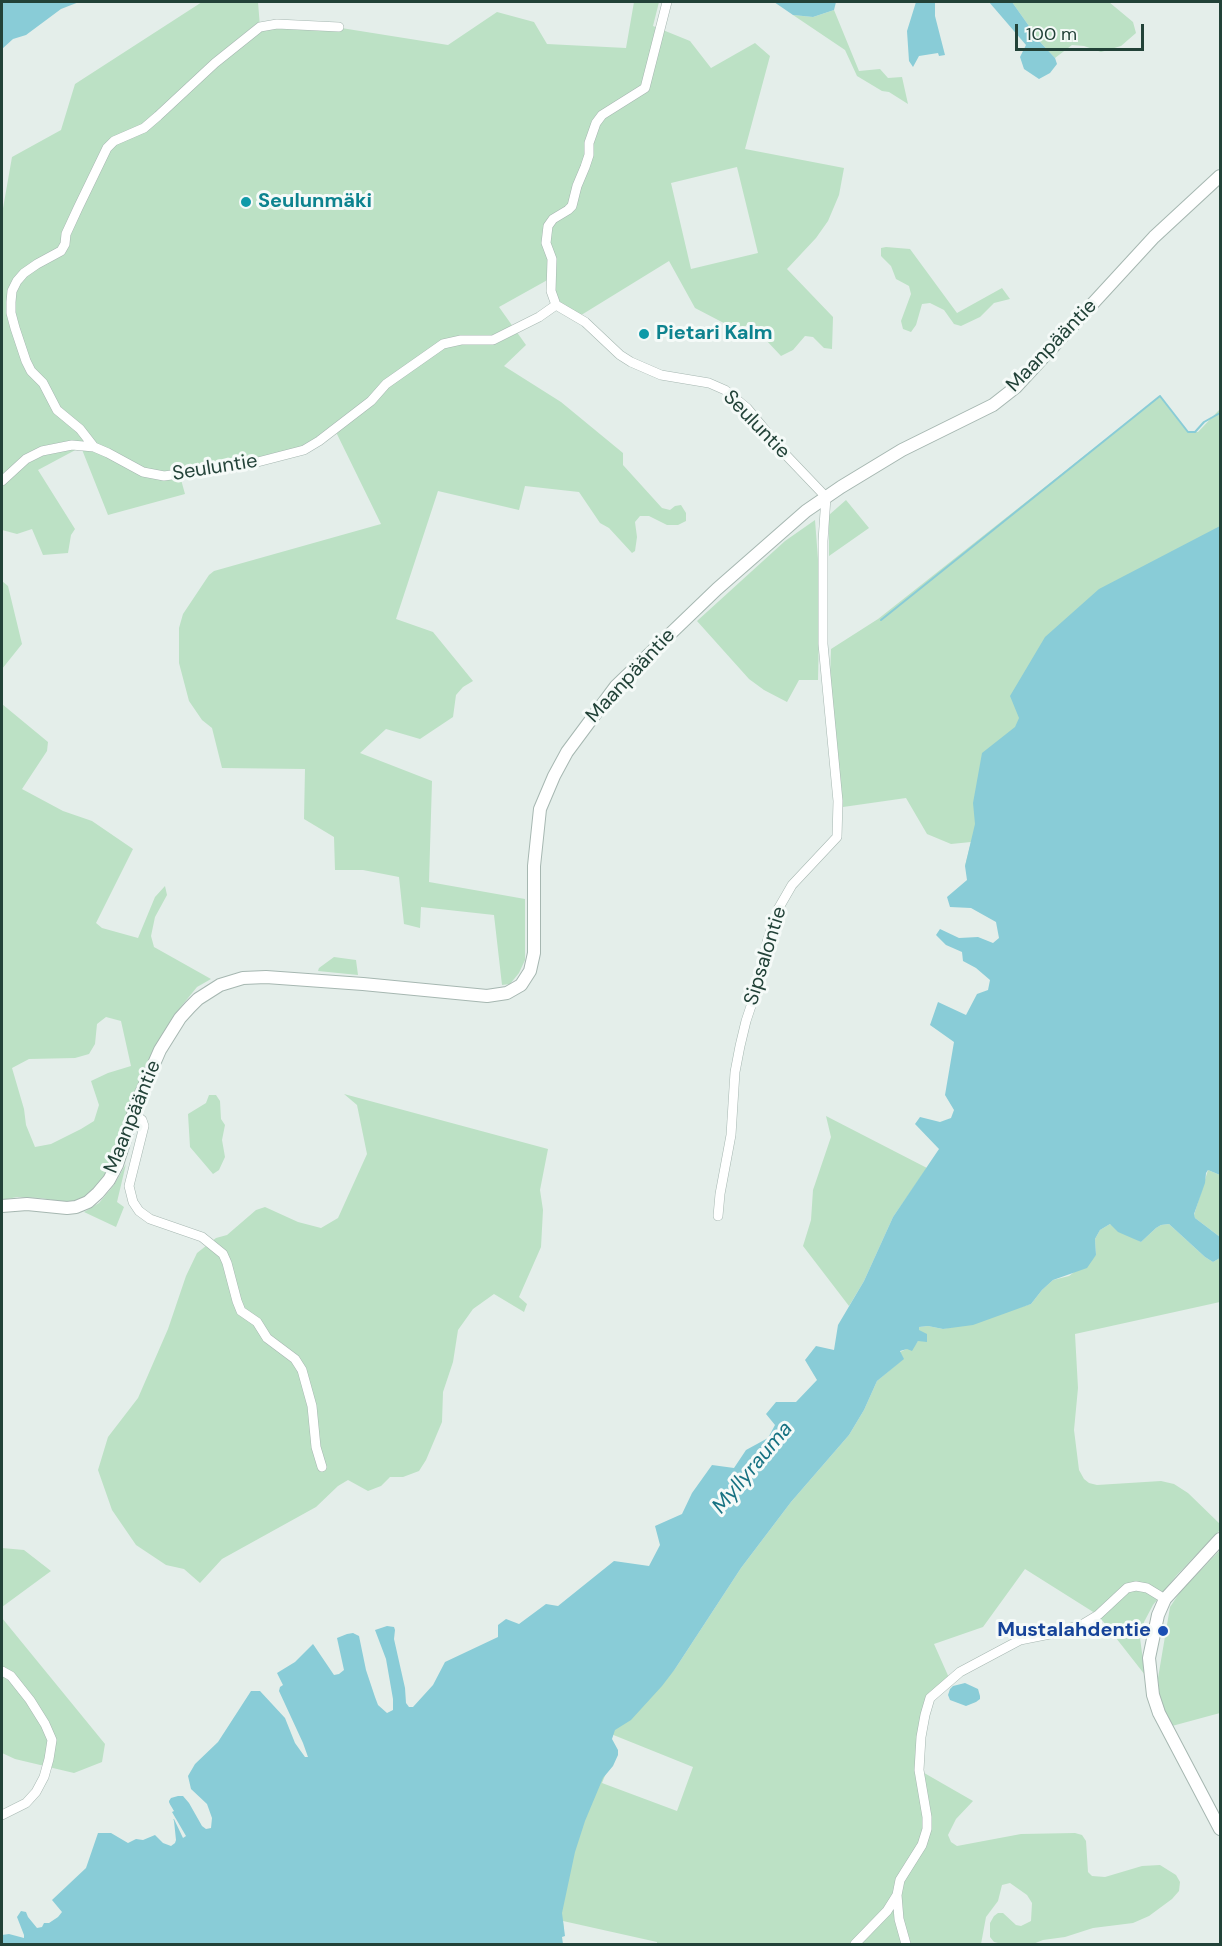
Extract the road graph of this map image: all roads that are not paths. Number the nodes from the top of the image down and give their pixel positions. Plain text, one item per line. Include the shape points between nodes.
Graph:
1 (667, 2) edge
2 (339, 27) dead end
3 (1221, 176) edge
4 (556, 305) junction
5 (94, 447) junction
6 (2, 481) edge
7 (826, 497) junction
8 (134, 1113) junction
9 (2, 1206) edge
10 (718, 1216) dead end
11 (322, 1467) dead end
12 (1221, 1539) edge
13 (1165, 1599) junction
14 (2, 1671) edge
15 (2, 1815) edge
16 (1221, 1829) edge
17 (897, 1895) junction
18 (855, 1944) edge
19 (906, 1944) edge

1 - 4 street via 645,88 602,115 596,123 572,206 548,226 546,243 552,260 551,291
2 - 5 street, Seuluntie via 267,24 251,33 144,128 107,148 61,251 17,280 11,313 26,362 57,410
3 - 7 street, Maanpääntie via 1154,237 1016,387 993,405 902,450
4 - 5 street, Seuluntie via 493,340 443,344 304,450 246,465 164,476 142,472
4 - 7 street, Seuluntie via 585,322 631,362 661,375 725,390 747,408
5 - 6 street via 72,445 42,451 26,459
7 - 8 street, Maanpääntie via 717,588 648,654 616,686 567,752 538,818 534,953 530,971 521,985 507,993 488,996 278,978 232,981 198,999 180,1018 160,1050
7 - 10 street, Sipsalontie via 823,644 838,801 837,837 792,885 766,942 735,1072 731,1135
8 - 9 street, Maanpääntie via 117,1165 88,1202 67,1208
8 - 11 street via 144,1126 129,1186 133,1202 150,1219 202,1237 222,1254 242,1311 302,1370
12 - 13 street
13 - 16 street via 1149,1658 1153,1695
13 - 17 street via 1147,1588 1127,1588 1091,1620 1020,1640 960,1672 930,1698 921,1737 919,1770 927,1829 922,1845 900,1880
14 - 15 street via 30,1700 52,1740 44,1777 36,1792 26,1803
17 - 18 street
17 - 19 street

